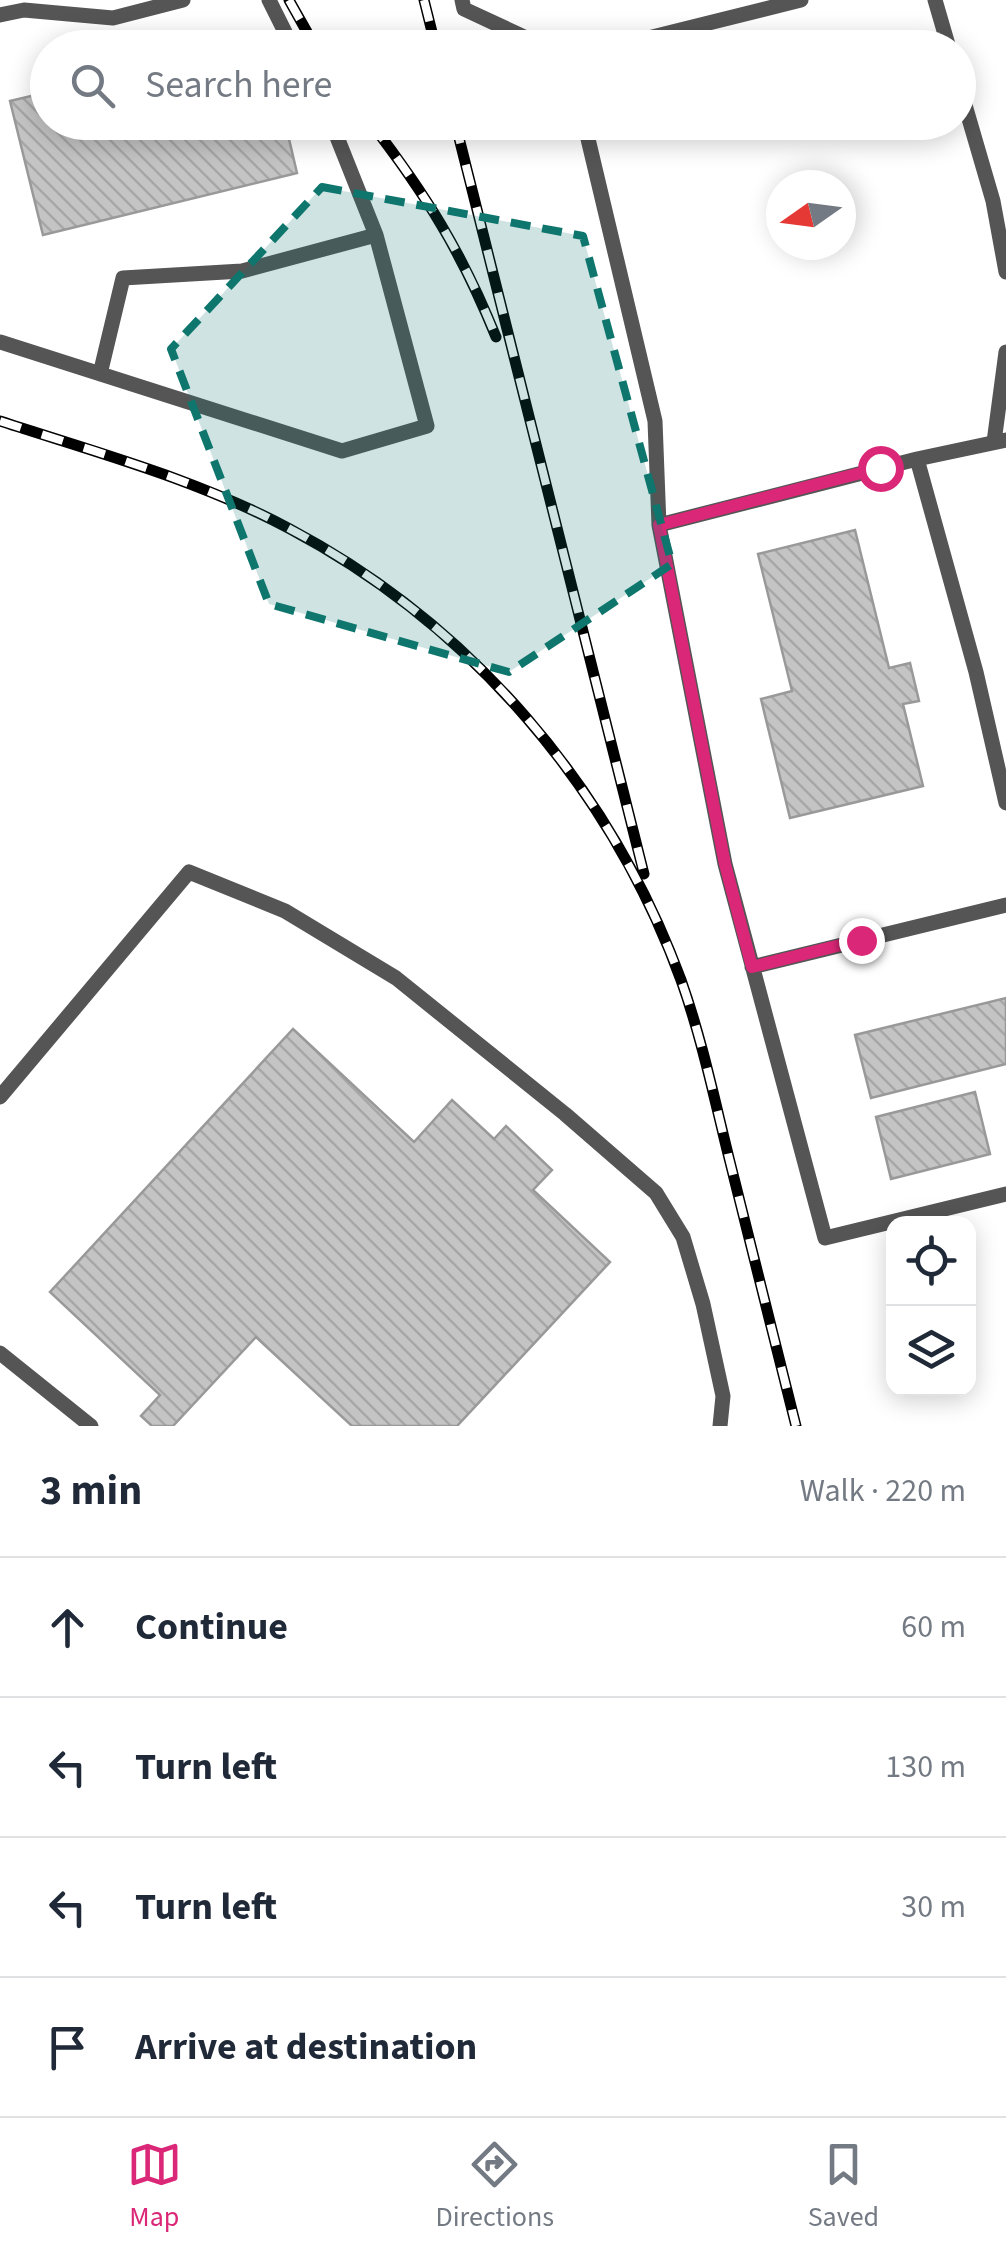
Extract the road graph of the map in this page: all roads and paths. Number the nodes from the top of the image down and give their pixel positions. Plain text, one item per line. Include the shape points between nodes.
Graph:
1 (183, 0) edge
2 (269, 0) edge
3 (462, 0) edge
4 (800, 0) edge
5 (936, 0) edge
6 (0, 15) edge
7 (284, 30) edge
8 (509, 30) edge
9 (680, 30) edge
10 (944, 30) edge
11 (338, 140) edge
12 (588, 140) edge
13 (976, 140) edge
14 (376, 235) junction
15 (1006, 272) edge
16 (0, 342) edge
17 (1006, 352) edge
18 (100, 374) junction
19 (1000, 441) edge
20 (917, 458) junction
21 (659, 525) junction
22 (1006, 803) edge
23 (1006, 906) edge
24 (752, 967) junction
25 (0, 1097) edge
26 (1006, 1194) edge
27 (0, 1353) edge
28 (90, 1426) edge
29 (720, 1426) edge

1 - 6 lane via 113,18 24,10
2 - 7 lane
3 - 8 lane via 464,9
4 - 9 lane
5 - 10 lane
11 - 14 lane
12 - 21 lane via 654,421
13 - 15 lane
14 - 18 lane via 242,271 123,278
14 - 18 lane via 428,426 342,451
16 - 18 lane
17 - 19 lane
19 - 20 lane
20 - 21 lane
20 - 22 lane
21 - 24 lane via 725,864
23 - 24 lane
24 - 26 lane via 825,1238
25 - 29 lane via 188,872 284,912 396,978 656,1194 683,1237 703,1304 724,1396
27 - 28 lane

